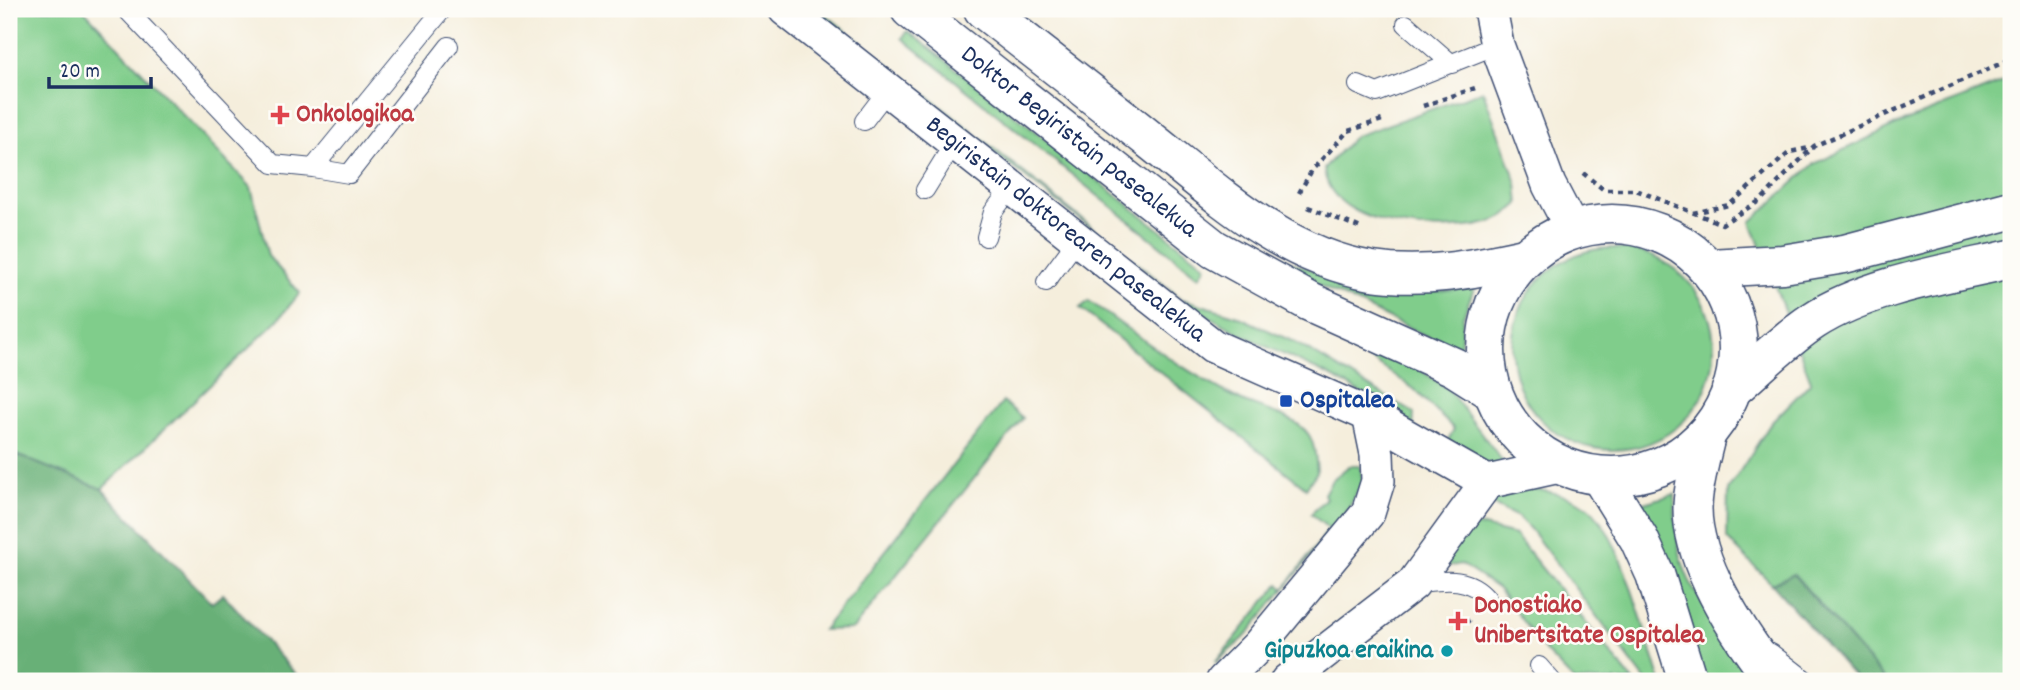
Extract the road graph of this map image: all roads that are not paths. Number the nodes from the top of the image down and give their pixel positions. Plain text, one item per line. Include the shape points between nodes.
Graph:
1 (126, 9) edge
2 (443, 9) edge
3 (785, 9) edge
4 (910, 9) edge
5 (983, 9) edge
6 (1490, 9) edge
7 (1406, 24) dead end
8 (1497, 45) junction
9 (449, 46) dead end
10 (1452, 64) junction
11 (1358, 85) dead end
12 (887, 91) junction
13 (864, 121) dead end
14 (954, 143) junction
15 (313, 168) junction
16 (1011, 188) junction
17 (925, 190) dead end
18 (2011, 210) edge
19 (1572, 229) junction
20 (986, 237) dead end
21 (1078, 239) junction
22 (1524, 258) junction
23 (2011, 259) edge
24 (1709, 268) junction
25 (1046, 282) dead end
26 (1731, 390) junction
27 (1492, 391) junction
28 (1369, 415) junction
29 (1706, 436) junction
30 (1560, 466) junction
31 (1487, 482) junction
32 (1607, 488) junction
33 (1413, 584) junction
34 (1487, 598) dead end
35 (1740, 627) junction
36 (1539, 666) dead end
37 (1219, 677) edge
38 (1287, 681) edge
39 (1552, 681) edge
40 (1671, 681) edge
41 (1688, 681) edge
42 (1775, 681) edge
43 (1807, 681) edge

1 - 15 lane via 273,164
2 - 15 lane
3 - 12 street, Begiristain doktorearen pasealekua
4 - 27 main road, Doktor Begiristain pasealekua via 1214,249 1252,273 1454,367
5 - 22 main road via 1246,216 1301,249 1332,261 1394,274 1432,274
6 - 8 street
7 - 10 lane
8 - 10 lane
8 - 19 street via 1549,185
9 - 15 lane via 349,174
10 - 11 lane via 1377,93
12 - 13 lane
12 - 14 street, Begiristain doktorearen pasealekua
14 - 16 street, Begiristain doktorearen pasealekua
14 - 17 lane
16 - 20 lane via 993,212
16 - 21 street, Begiristain doktorearen pasealekua
18 - 24 main road via 1844,254 1783,264
19 - 22 main road
19 - 24 main road via 1609,223 1647,228 1681,243
21 - 25 lane
21 - 28 street, Begiristain doktorearen pasealekua via 1213,346
22 - 27 main road via 1502,286 1489,320 1485,356
23 - 26 main road via 1895,288 1833,311 1794,335
24 - 26 main road via 1726,295 1737,326 1738,357
26 - 29 main road via 1722,414
27 - 30 main road via 1518,435
28 - 31 street, Begiristain doktorearen pasealekua
28 - 37 street via 1378,481 1368,513 1258,646
29 - 32 main road via 1675,460
29 - 35 main road via 1692,500 1694,532 1718,592
30 - 31 street
30 - 32 main road
31 - 33 street
32 - 40 lane
32 - 41 main road via 1655,574
33 - 34 lane via 1456,579 1477,586
33 - 38 street
35 - 42 main road
35 - 43 lane
36 - 39 lane

